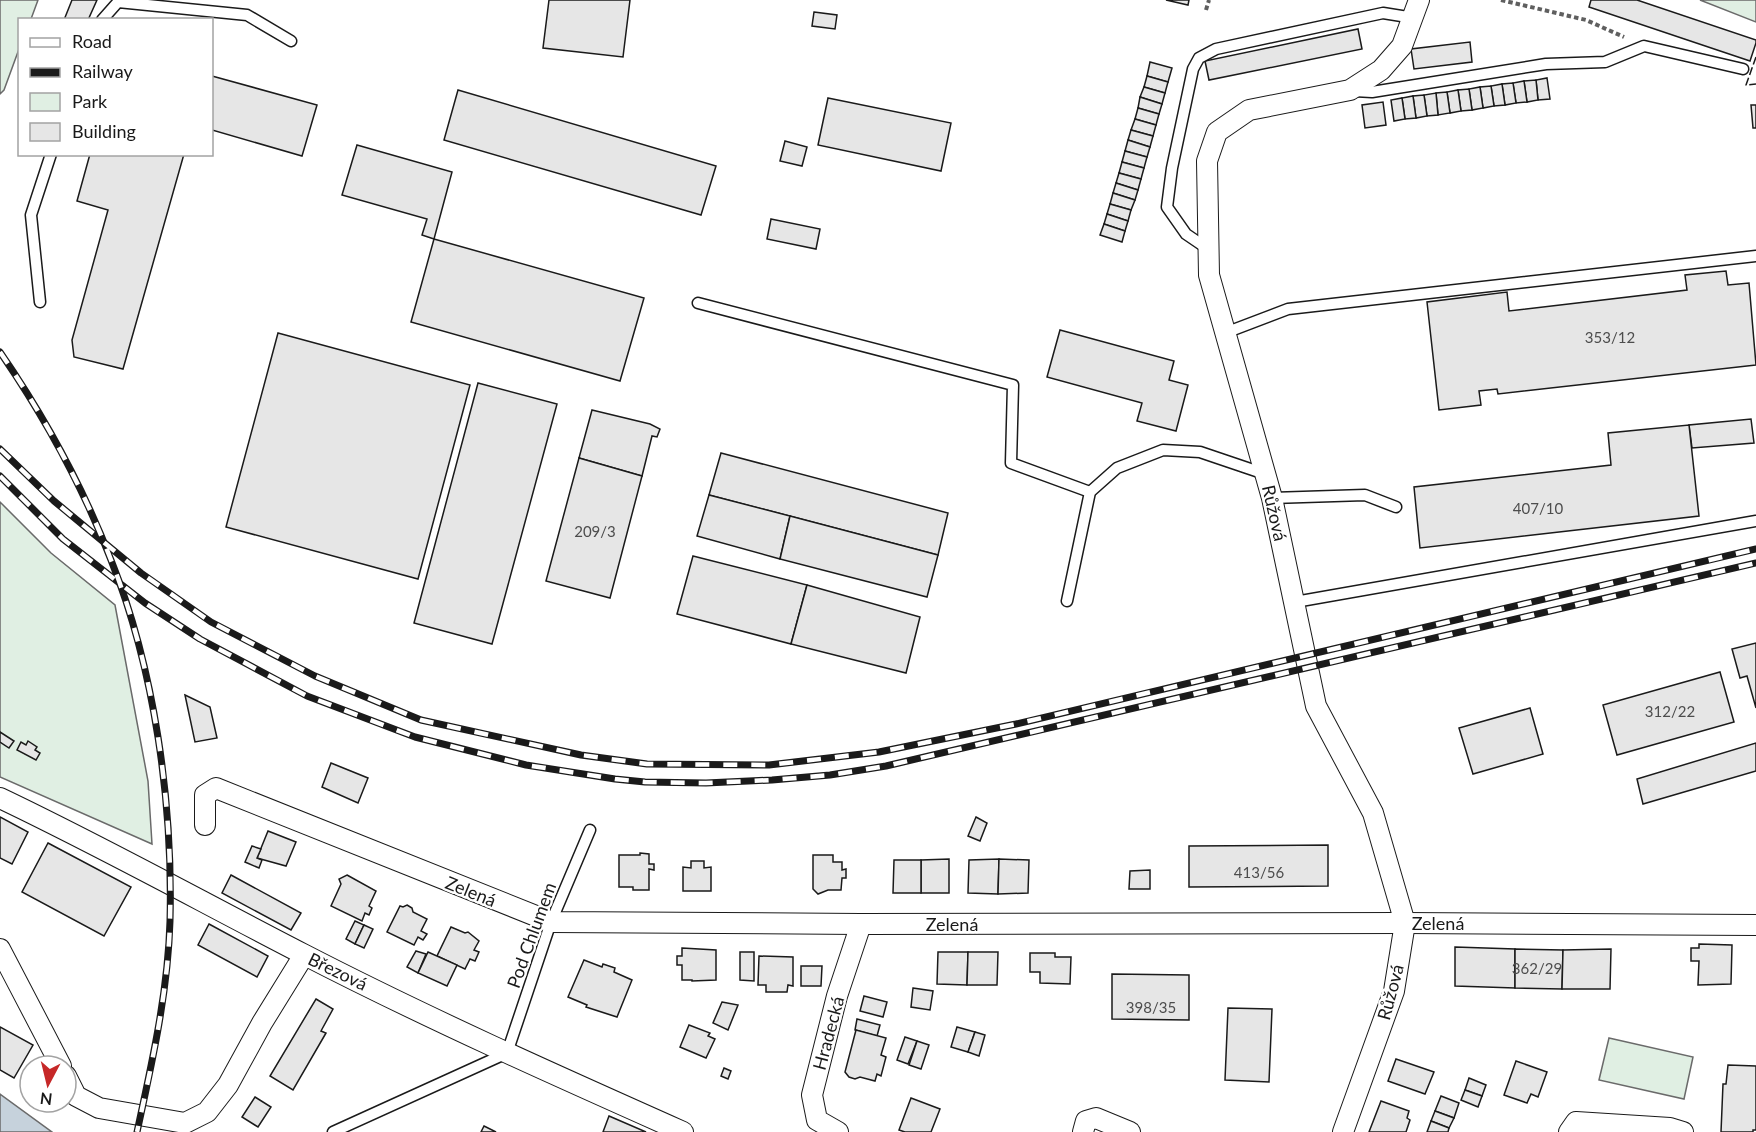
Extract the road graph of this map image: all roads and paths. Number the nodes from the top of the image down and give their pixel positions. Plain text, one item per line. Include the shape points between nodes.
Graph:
1 (1209, 0) edge
2 (1501, 0) edge
3 (1417, 9) edge
4 (1206, 10) dead end
5 (104, 18) edge
6 (291, 41) dead end
7 (1644, 46) junction
8 (1743, 69) dead end
9 (1350, 90) junction
10 (50, 156) edge
11 (1208, 249) junction
12 (1756, 256) edge
13 (40, 302) dead end
14 (698, 303) dead end
15 (1226, 333) junction
16 (1265, 474) junction
17 (1090, 492) junction
18 (1272, 498) junction
19 (1396, 507) dead end
20 (1756, 521) edge
21 (1066, 601) dead end
22 (1295, 602) junction
23 (0, 798) edge
24 (205, 825) dead end
25 (590, 830) dead end
26 (551, 922) junction
27 (1405, 923) junction
28 (861, 924) junction
29 (1756, 926) edge
30 (0, 949) edge
31 (304, 955) junction
32 (507, 1053) junction
33 (55, 1054) edge
34 (78, 1097) edge
35 (333, 1132) edge
36 (683, 1132) edge
37 (838, 1132) edge
38 (1083, 1132) edge
39 (1130, 1132) edge
40 (1343, 1132) edge
41 (1569, 1132) edge
42 (1683, 1132) edge

1 - 4 path
2 - 7 path via 1586,20
3 - 9 street, Růžová via 1401,46 1381,70
3 - 11 lane via 1216,49 1199,58 1193,69 1167,207 1186,234
5 - 6 lane via 118,2 247,15
7 - 8 lane
7 - 9 lane via 1605,62 1546,64 1372,92
9 - 11 street, Růžová via 1249,110 1217,132 1207,160
10 - 13 lane via 31,215
11 - 15 street, Růžová via 1209,275
12 - 15 lane via 1288,309
14 - 17 lane via 1013,385 1011,463
15 - 16 street, Růžová
16 - 17 lane via 1200,452 1162,450 1117,468
16 - 18 street, Růžová
17 - 21 lane
18 - 19 lane via 1365,495
18 - 22 street, Růžová
20 - 22 lane
22 - 27 street, Růžová via 1316,706 1373,813
23 - 31 street, Březová
24 - 26 street, Zelená via 205,795 216,788
25 - 26 lane, Pod Chlumem
26 - 28 street, Zelená
26 - 32 lane, Pod Chlumem
27 - 28 street, Zelená
27 - 29 street, Zelená
27 - 40 street, Růžová via 1394,991
28 - 37 street, Hradecká via 837,996 812,1095 817,1120
30 - 33 street
31 - 32 street, Březová
31 - 34 street via 228,1085 207,1112 185,1123 99,1108
32 - 35 lane
32 - 36 street, Březová
38 - 39 street via 1086,1121 1096,1118
41 - 42 street via 1576,1122

